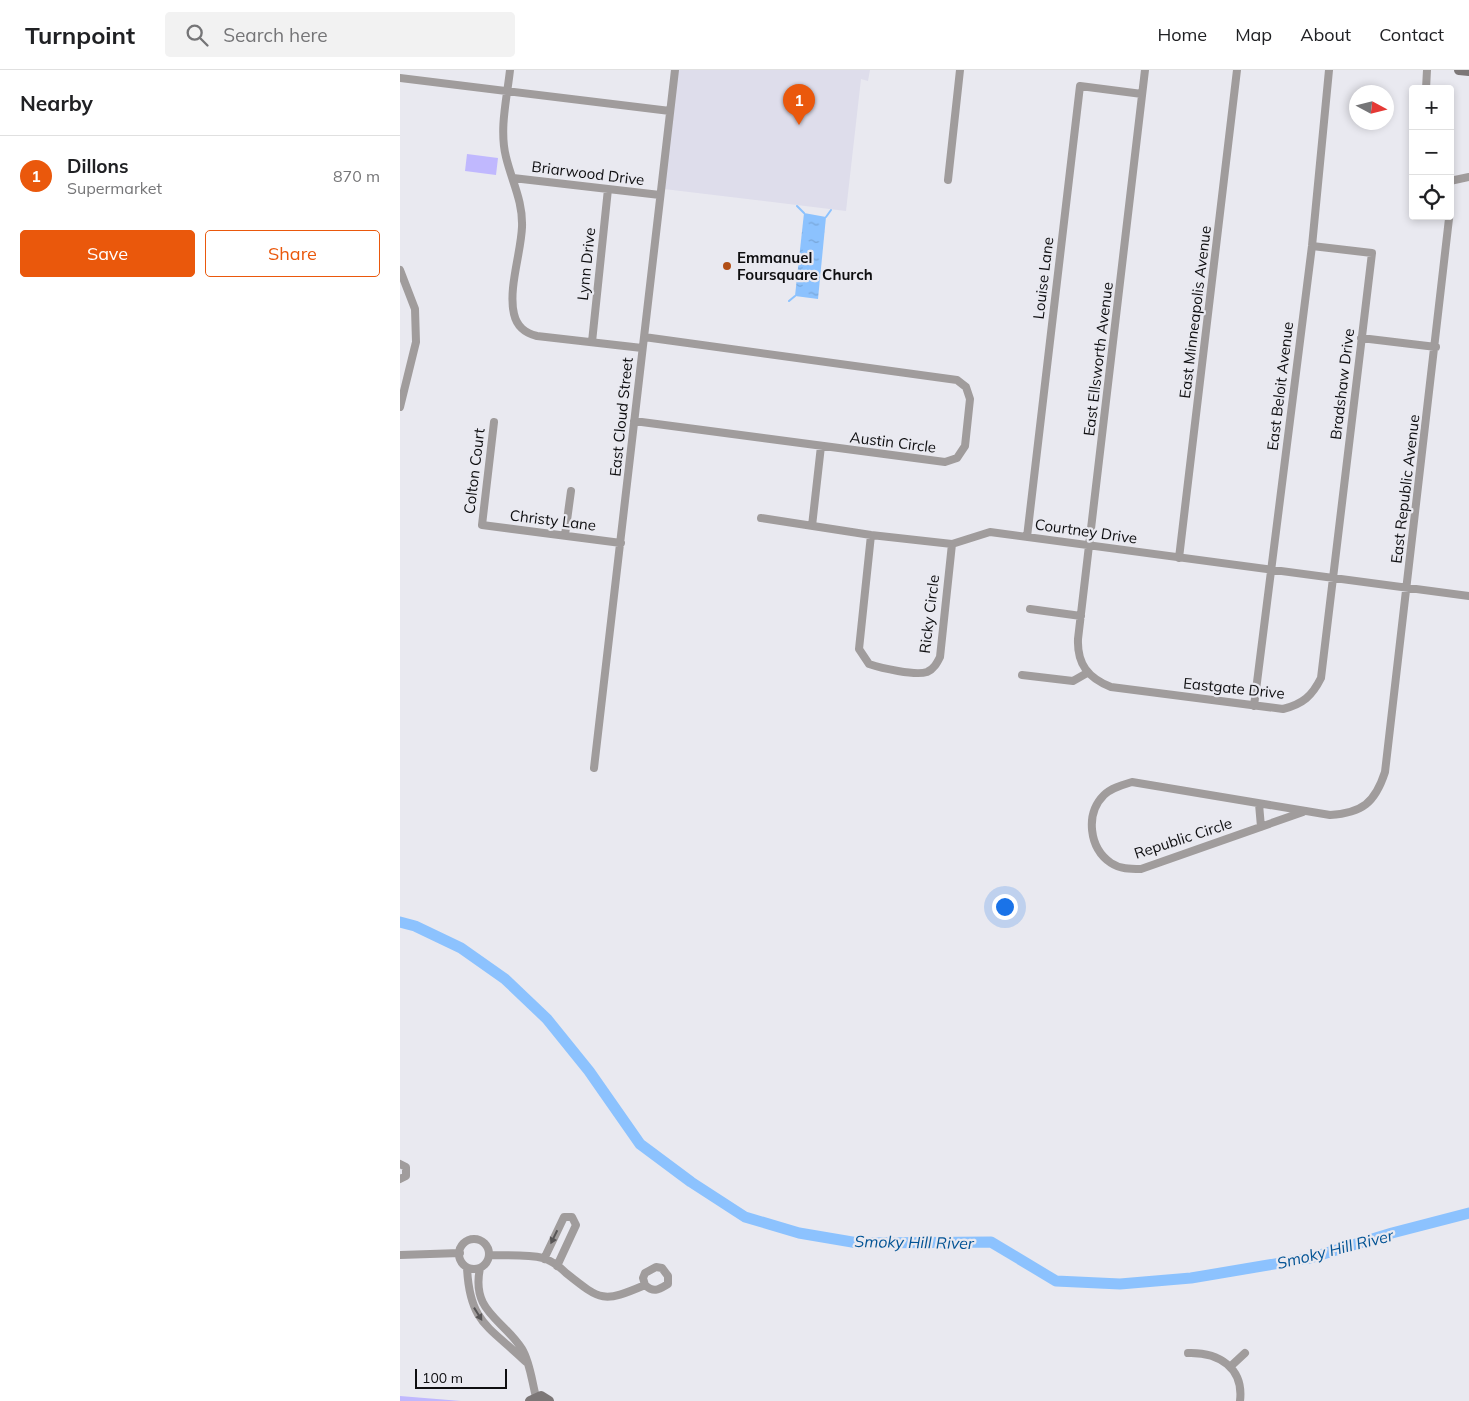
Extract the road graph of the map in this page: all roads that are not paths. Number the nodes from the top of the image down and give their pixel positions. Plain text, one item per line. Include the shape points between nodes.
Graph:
1 (510, 70) edge
2 (675, 70) edge
3 (960, 70) edge
4 (1145, 70) edge
5 (1238, 70) edge
6 (1329, 70) edge
7 (1427, 70) edge
8 (1459, 70) edge
9 (1469, 71) edge
10 (400, 78) edge
11 (1426, 85) edge
12 (508, 91) junction
13 (1142, 94) junction
14 (670, 111) junction
15 (1469, 177) edge
16 (513, 178) junction
17 (948, 180) dead end
18 (1454, 180) edge
19 (608, 189) junction
20 (660, 195) junction
21 (1449, 220) edge
22 (1312, 246) junction
23 (400, 270) edge
24 (644, 337) junction
25 (1361, 338) junction
26 (592, 342) junction
27 (1436, 347) junction
28 (642, 348) junction
29 (400, 407) edge
30 (634, 421) junction
31 (494, 422) dead end
32 (821, 446) junction
33 (571, 491) dead end
34 (761, 518) dead end
35 (482, 525) joint
36 (812, 526) junction
37 (565, 535) junction
38 (871, 535) junction
39 (1027, 536) junction
40 (620, 542) junction
41 (952, 544) junction
42 (1090, 546) junction
43 (1179, 558) junction
44 (1271, 570) junction
45 (1333, 577) junction
46 (1408, 588) junction
47 (1469, 596) edge
48 (1030, 609) dead end
49 (1082, 616) junction
50 (1087, 673) junction
51 (1022, 675) dead end
52 (1254, 706) junction
53 (594, 768) dead end
54 (1385, 772) joint
55 (1259, 804) junction
56 (1303, 812) junction
57 (1261, 827) junction
58 (400, 1164) edge
59 (400, 1179) edge
60 (460, 1253) junction
61 (400, 1255) edge
62 (489, 1255) junction
63 (544, 1258) junction
64 (558, 1266) junction
65 (467, 1268) junction
66 (480, 1268) junction
67 (645, 1285) dead end
68 (1245, 1352) dead end
69 (1188, 1353) dead end
70 (528, 1363) junction
71 (1231, 1366) junction
72 (533, 1399) edge
73 (549, 1401) edge
74 (1240, 1401) edge

1 - 12 street
2 - 14 street, East Cloud Street
3 - 17 street
4 - 13 street, East Ellsworth Avenue
5 - 43 street, East Minneapolis Avenue
6 - 22 street, East Beloit Avenue
7 - 11 street
8 - 9 street
10 - 12 street
12 - 14 street
12 - 16 street via 504,121 505,156
13 - 39 street, Louise Lane via 1080,86
13 - 42 street, East Ellsworth Avenue
14 - 20 street, East Cloud Street
15 - 18 street
16 - 19 street, Briarwood Drive
16 - 26 street via 522,204 513,308 517,323 530,334
19 - 20 street, Briarwood Drive
19 - 26 street, Lynn Drive
20 - 24 street, East Cloud Street
21 - 27 street, East Republic Avenue
22 - 25 street, Bradshaw Drive via 1372,254
22 - 44 street, East Beloit Avenue
23 - 29 street via 415,308 416,342
24 - 28 street, East Cloud Street
24 - 32 street, Austin Circle via 950,379 961,382 969,392 965,446 951,462
25 - 27 street
25 - 45 street, Bradshaw Drive
26 - 28 street
27 - 46 street, East Republic Avenue
28 - 30 street, East Cloud Street
30 - 32 street, Austin Circle
30 - 40 street, East Cloud Street
31 - 35 street, Colton Court
32 - 36 street
33 - 37 street
34 - 36 street, Courtney Drive
35 - 37 street, Christy Lane
36 - 38 street, Courtney Drive
37 - 40 street, Christy Lane
38 - 41 street, Courtney Drive
38 - 41 street, Ricky Circle via 859,649 868,664 918,672 936,666 940,657
39 - 41 street, Courtney Drive via 990,532
39 - 42 street, Courtney Drive
40 - 53 street, East Cloud Street
42 - 43 street, Courtney Drive
42 - 49 street, East Ellsworth Avenue
43 - 44 street, Courtney Drive
44 - 45 street, Courtney Drive
44 - 52 street, East Beloit Avenue
45 - 46 street, Courtney Drive
45 - 52 street, Eastgate Drive via 1321,678 1313,695 1297,706 1283,709
46 - 47 street, Courtney Drive
46 - 54 street, East Republic Avenue
48 - 49 street
49 - 50 street, East Ellsworth Avenue via 1078,650
50 - 51 street via 1073,682
50 - 52 street, Eastgate Drive via 1111,687
54 - 56 street, Republic Circle via 1379,792 1364,806 1348,814
55 - 56 street, Republic Circle
55 - 57 street
55 - 57 street, Republic Circle via 1132,782 1117,786 1104,796 1096,808 1093,840 1100,853 1112,864 1126,869 1141,869
56 - 57 street, Republic Circle
58 - 59 street via 406,1167 407,1172
60 - 61 street
60 - 62 street via 464,1244 478,1240 486,1246
60 - 65 street
62 - 63 street
62 - 66 street
63 - 64 street
64 -> 63 street via 576,1225 572,1217 564,1217
64 - 67 street via 588,1291 601,1296 617,1297
65 - 66 street
65 -> 70 street via 468,1292 474,1310 484,1324
66 - 70 street via 480,1297 488,1312 522,1349
68 - 71 street
69 - 71 street via 1220,1358
70 - 72 street
71 - 74 street via 1236,1371
72 - 73 street

